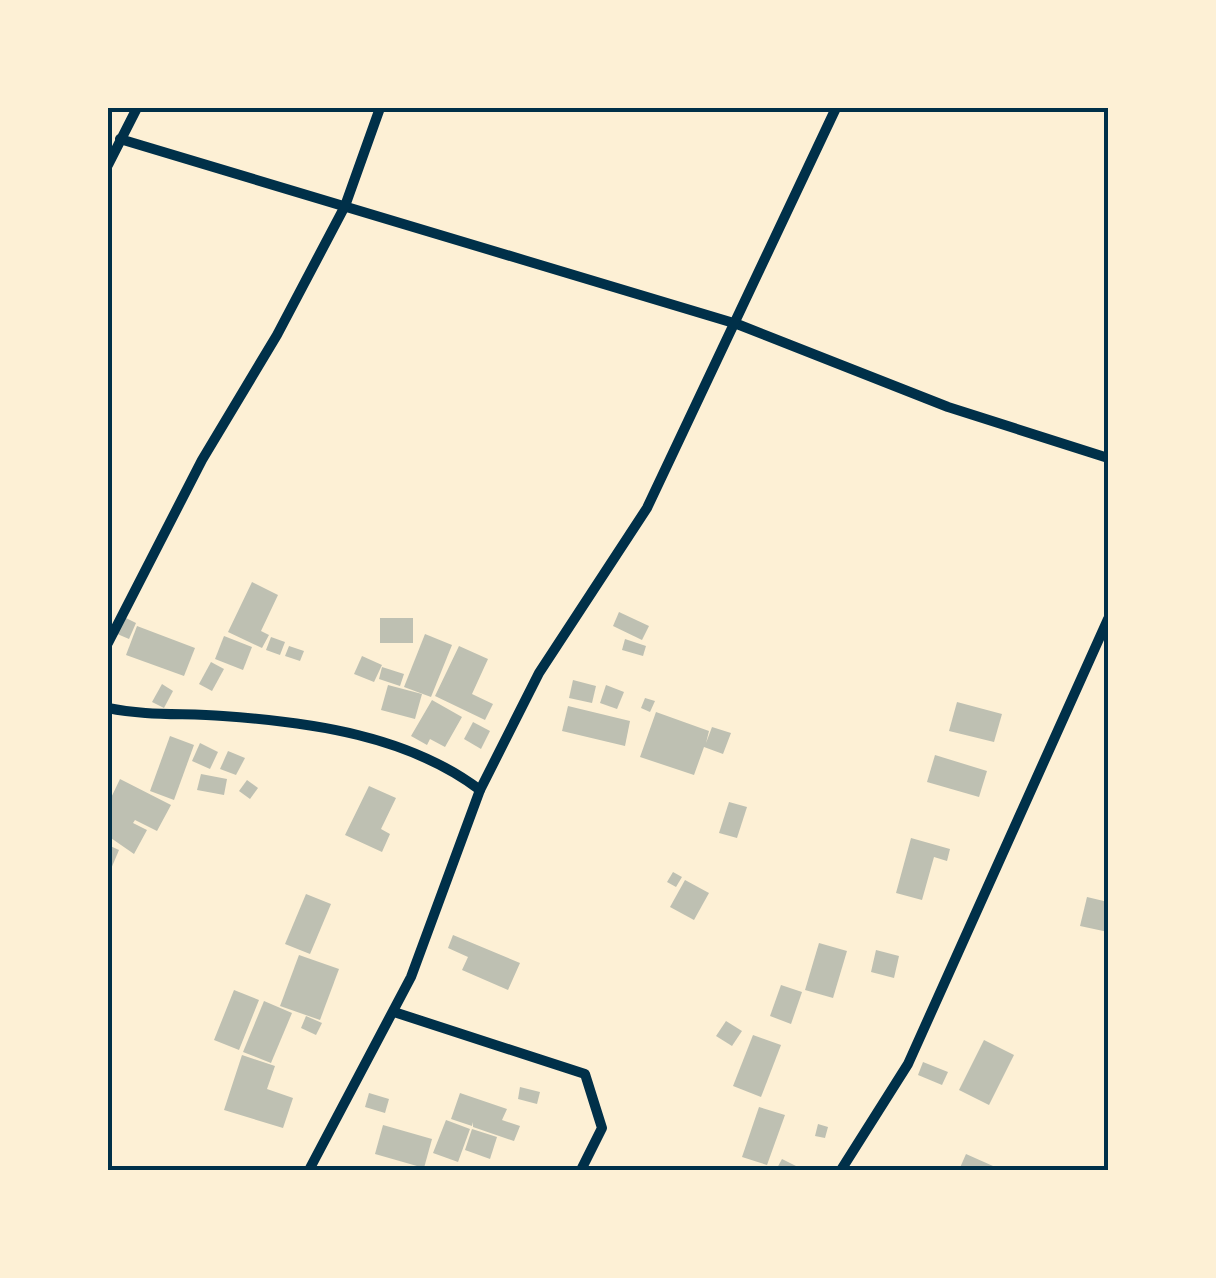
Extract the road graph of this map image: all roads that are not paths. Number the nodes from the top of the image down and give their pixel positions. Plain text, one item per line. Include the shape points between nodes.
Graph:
1 (137, 108) edge
2 (380, 108) edge
3 (836, 108) edge
4 (114, 145) edge
5 (108, 164) edge
6 (345, 206) junction
7 (737, 324) junction
8 (1108, 458) edge
9 (1108, 618) edge
10 (108, 643) edge
11 (108, 708) edge
12 (480, 790) junction
13 (394, 1012) junction
14 (309, 1170) edge
15 (581, 1170) edge
16 (841, 1170) edge

1 - 4 street
2 - 6 street
3 - 7 street
4 - 5 street
4 - 6 street
6 - 7 street
6 - 10 street
7 - 8 street via 948,407
7 - 12 street via 647,508 538,673
9 - 16 street via 908,1064
11 - 12 street via 259,719 372,740 448,765
12 - 13 street
13 - 14 street
13 - 15 street via 586,1074 602,1128

